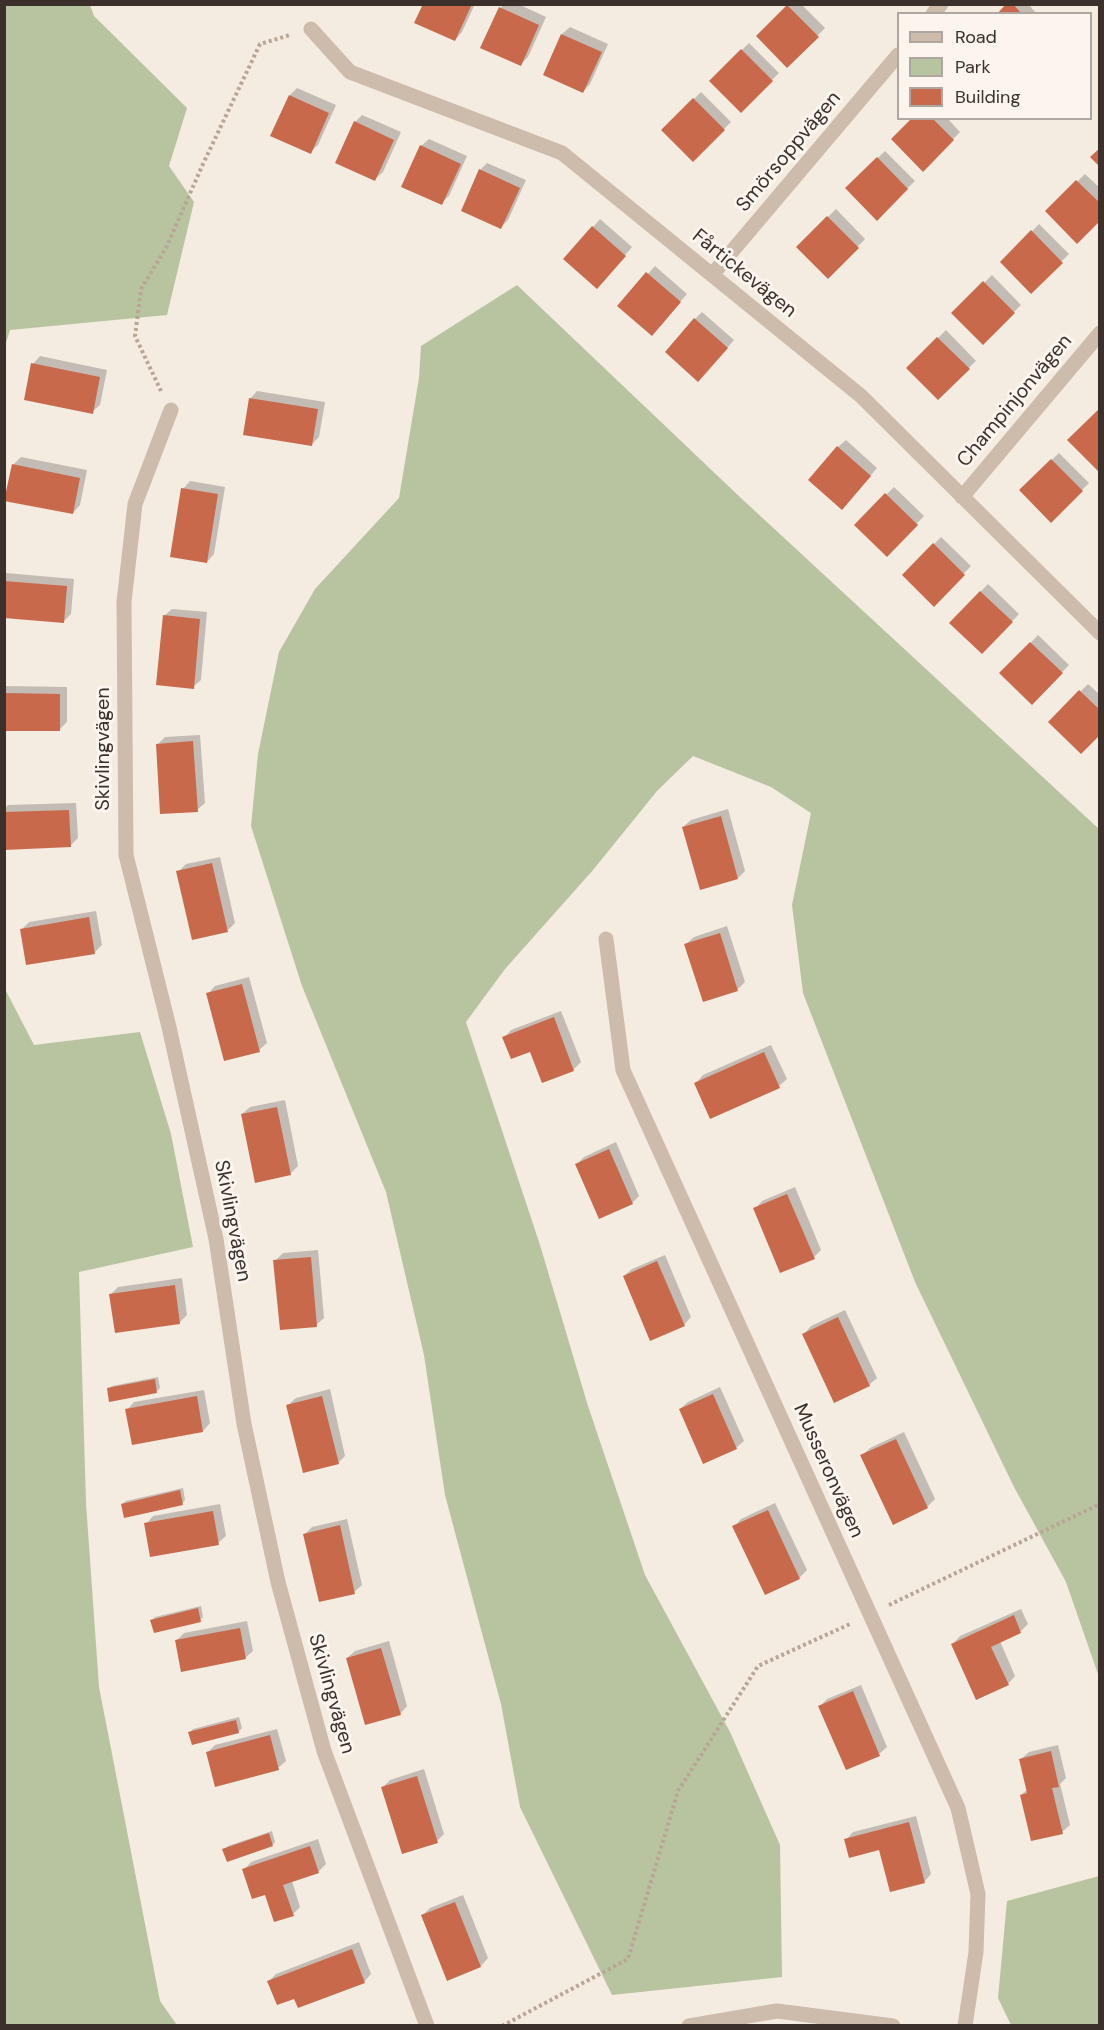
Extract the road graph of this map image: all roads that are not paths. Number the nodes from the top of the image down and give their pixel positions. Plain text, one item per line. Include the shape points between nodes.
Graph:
1 (311, 29) road end
2 (897, 56) edge
3 (712, 275) junction
4 (1100, 333) edge
5 (171, 410) road end
6 (962, 497) junction
7 (1100, 633) edge
8 (606, 939) dead end
9 (427, 2025) edge
10 (689, 2025) edge
11 (893, 2025) edge
12 (965, 2025) edge

1 - 3 street, Fårtickevägen via 350,72 562,153
2 - 3 street, Smörsoppvägen
3 - 6 street, Fårtickevägen via 861,396
4 - 6 street, Champinjonvägen
5 - 9 street, Skivlingvägen via 135,504 125,591 126,855 216,1239 244,1424 278,1582 324,1750
6 - 7 street, Fårtickevägen
8 - 12 street, Musseronvägen via 623,1070 958,1808 978,1894 976,1952
10 - 11 street via 777,2011

